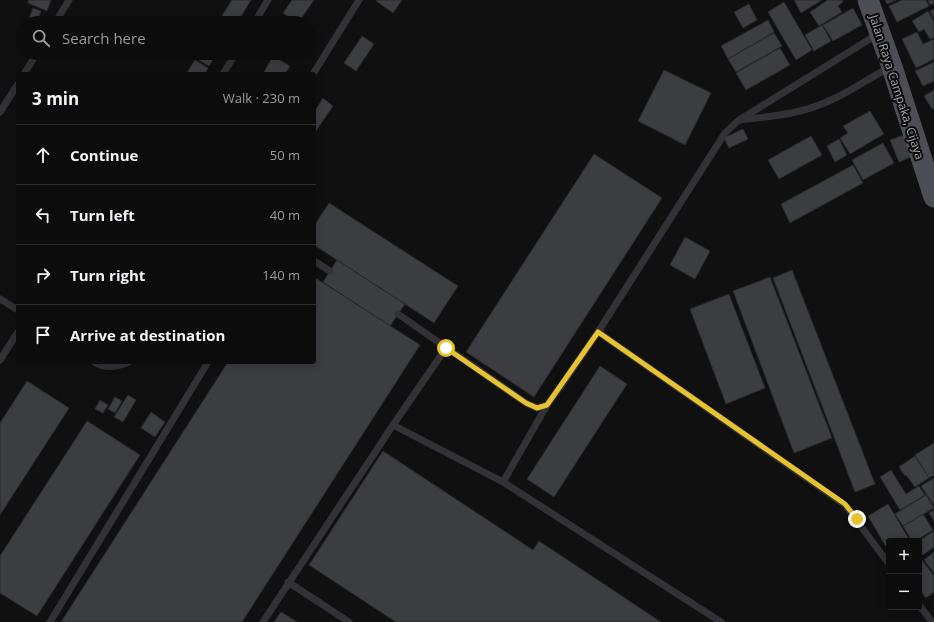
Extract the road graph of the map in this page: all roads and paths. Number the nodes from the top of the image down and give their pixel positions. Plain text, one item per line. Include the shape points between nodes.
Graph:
1 (69, 0) edge
2 (268, 0) edge
3 (359, 0) edge
4 (868, 0) edge
5 (59, 16) edge
6 (258, 16) edge
7 (881, 33) junction
8 (33, 60) edge
9 (231, 60) edge
10 (892, 67) junction
11 (25, 72) edge
12 (223, 72) edge
13 (314, 72) edge
14 (16, 87) edge
15 (0, 112) edge
16 (739, 120) junction
17 (934, 198) edge
18 (316, 262) edge
19 (330, 271) dead end
20 (0, 299) edge
21 (16, 309) edge
22 (398, 314) dead end
23 (598, 332) junction
24 (16, 335) edge
25 (446, 348) junction
26 (0, 360) edge
27 (98, 364) edge
28 (124, 364) edge
29 (207, 364) edge
30 (547, 405) junction
31 (393, 425) junction
32 (503, 482) junction
33 (886, 560) edge
34 (288, 582) junction
35 (922, 609) edge
36 (50, 622) edge
37 (263, 622) edge
38 (349, 622) edge
39 (721, 622) edge
40 (932, 622) edge

1 - 5 lane
2 - 6 lane
3 - 13 lane
4 - 7 main road, Jalan Raya Campaka, Cijaya
7 - 10 main road, Jalan Raya Campaka, Cijaya
7 - 16 lane
8 - 11 lane
9 - 12 lane
10 - 16 lane via 832,100 810,109
10 - 17 main road, Jalan Raya Campaka, Cijaya
14 - 15 lane
16 - 23 lane via 725,133
18 - 19 lane
20 - 21 lane
22 - 25 lane
23 - 30 lane
23 - 33 lane via 845,504
24 - 26 lane
25 - 30 lane via 526,403 537,408
25 - 31 lane
27 - 28 lane via 108,367
29 - 36 lane
30 - 32 lane
31 - 32 lane
31 - 34 lane
32 - 39 lane
34 - 37 lane
34 - 38 lane
35 - 40 lane

